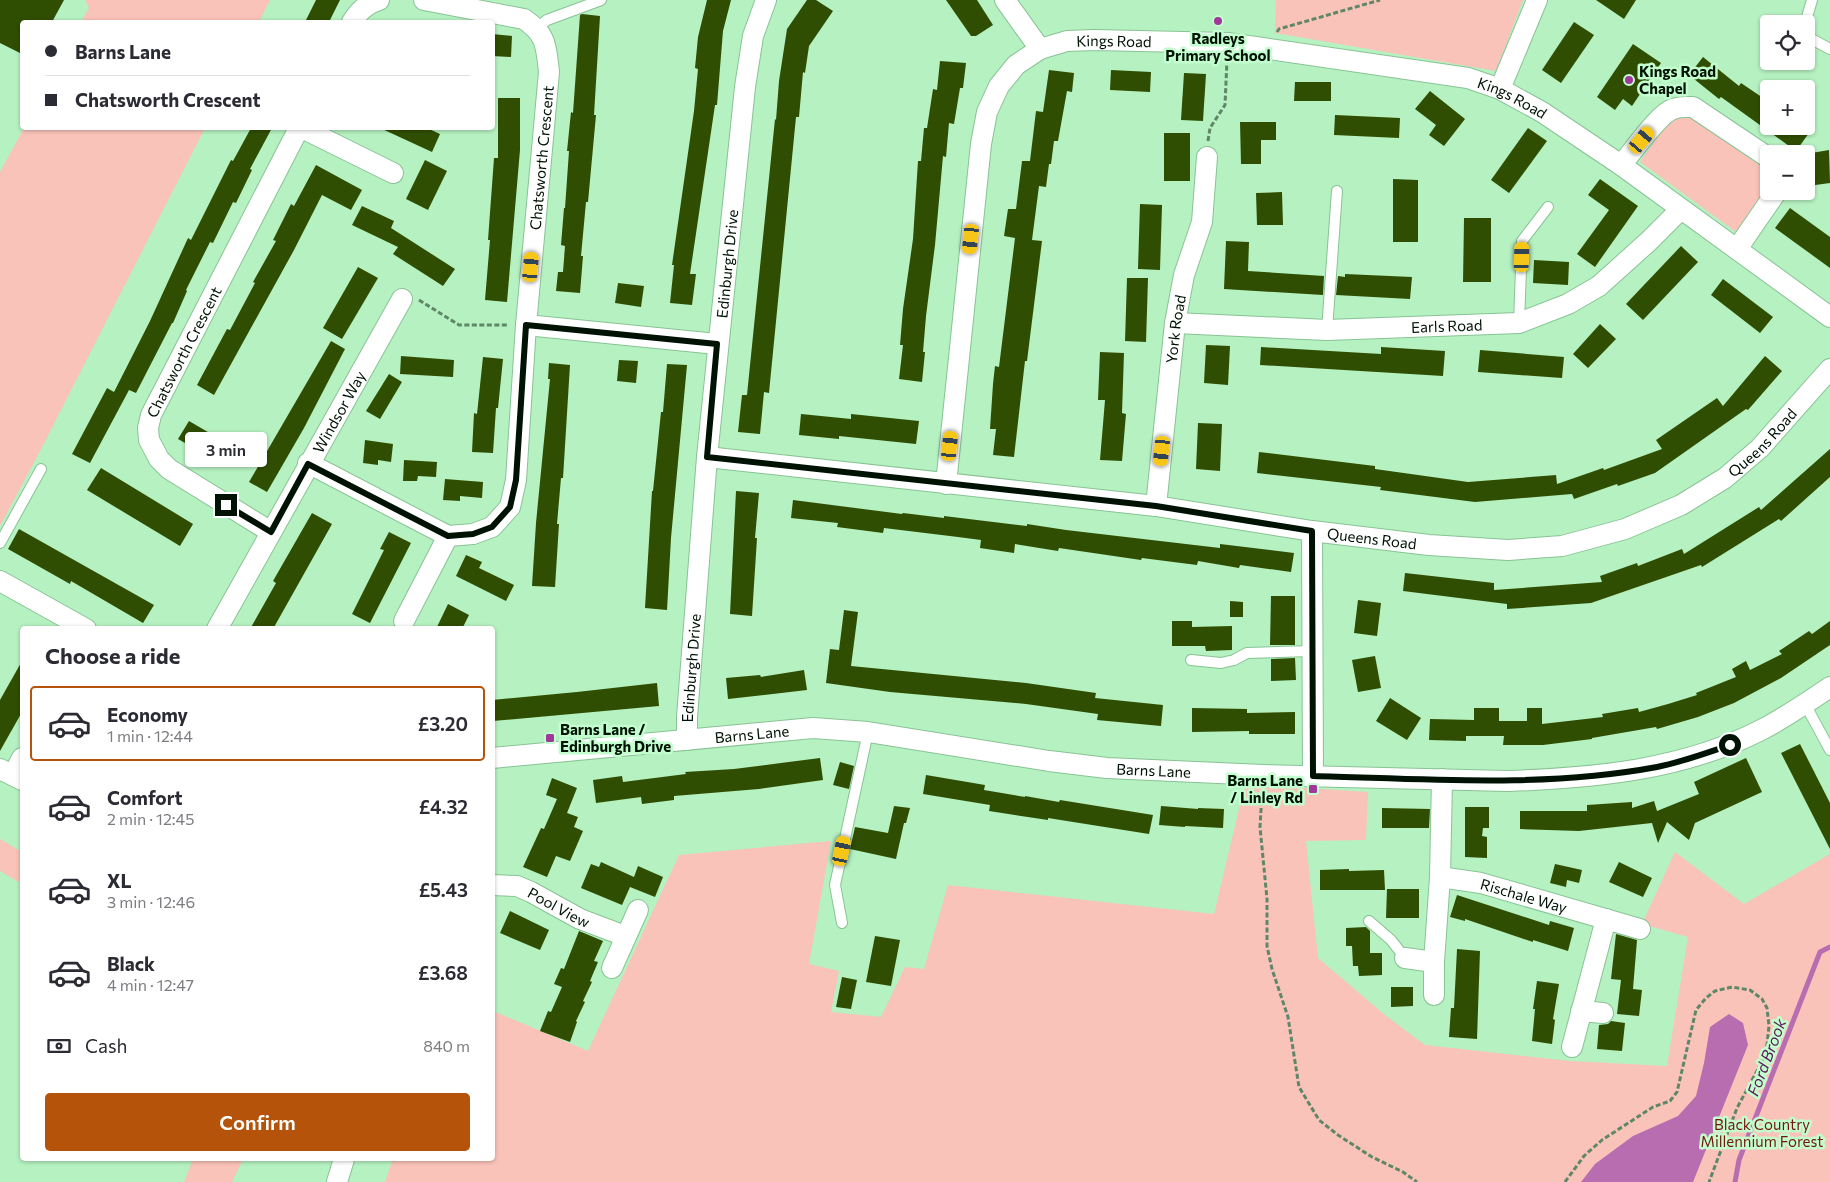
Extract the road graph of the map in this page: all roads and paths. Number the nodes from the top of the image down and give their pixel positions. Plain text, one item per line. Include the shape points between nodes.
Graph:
1 (379, 0) edge
2 (424, 0) edge
3 (601, 0) edge
4 (766, 0) edge
5 (1005, 0) edge
6 (1380, 0) edge
7 (1537, 0) edge
8 (1812, 0) edge
9 (1808, 15) edge
10 (353, 20) edge
11 (537, 28) junction
12 (1815, 41) edge
13 (1228, 43) junction
14 (1266, 48) junction
15 (1040, 49) junction
16 (1830, 49) edge
17 (1500, 89) junction
18 (299, 130) edge
19 (304, 130) edge
20 (1760, 152) edge
21 (1207, 157) joint
22 (1622, 165) junction
23 (393, 173) dead end
24 (1337, 191) dead end
25 (1771, 200) edge
26 (1548, 208) dead end
27 (1681, 209) junction
28 (1737, 249) junction
29 (402, 299) joint
30 (1830, 317) edge
31 (1175, 323) junction
32 (1519, 324) junction
33 (526, 325) junction
34 (1327, 330) junction
35 (717, 344) junction
36 (1830, 369) edge
37 (707, 457) junction
38 (308, 464) junction
39 (41, 469) dead end
40 (946, 484) junction
41 (1156, 506) junction
42 (1312, 531) junction
43 (271, 532) junction
44 (448, 536) junction
45 (0, 543) edge
46 (0, 581) edge
47 (405, 622) edge
48 (81, 626) edge
49 (218, 626) edge
50 (1311, 651) junction
51 (1191, 660) dead end
52 (1830, 687) edge
53 (1805, 704) junction
54 (868, 732) junction
55 (687, 740) junction
56 (1830, 750) edge
57 (495, 758) edge
58 (20, 761) edge
59 (12, 775) edge
60 (1263, 775) junction
61 (1313, 776) junction
62 (1442, 779) junction
63 (1440, 877) junction
64 (495, 885) edge
65 (638, 910) dead end
66 (1606, 919) junction
67 (1369, 921) dead end
68 (842, 923) dead end
69 (1640, 929) dead end
70 (625, 936) junction
71 (1405, 958) joint
72 (1434, 962) junction
73 (612, 968) dead end
74 (1434, 995) dead end
75 (1580, 1011) junction
76 (1603, 1013) dead end
77 (1572, 1047) dead end
78 (343, 1161) edge
79 (337, 1182) edge
80 (1417, 1182) edge
81 (1566, 1182) edge
82 (1709, 1182) edge

1 - 10 street via 359,11
2 - 11 street via 510,15
3 - 11 lane via 547,20
4 - 35 street, Edinburgh Drive via 753,36 745,87
5 - 15 street
6 - 14 path via 1279,29
7 - 17 street
8 - 9 lane
11 - 33 street, Chatsworth Crescent via 546,49 549,72
12 - 16 lane
13 - 14 street, Kings Road
13 - 15 street, Kings Road via 1094,40 1067,41
13 - 21 path via 1225,105 1210,128
14 - 17 street, Kings Road via 1468,78
15 - 40 street, Kings Road via 1016,65 999,86 987,112
17 - 22 street, Kings Road via 1542,112
18 - 43 street, Chatsworth Crescent via 151,415 148,428 154,450 168,469
19 - 23 street
20 - 22 street via 1693,107 1684,106 1662,115
21 - 31 street, York Road via 1202,222 1184,275
22 - 27 street, Kings Road
24 - 34 lane
25 - 28 street
26 - 32 lane via 1522,241
27 - 28 street, Kings Road
27 - 32 street, Earls Road via 1599,286 1568,304
28 - 30 street, Kings Road
29 - 33 path via 407,292 459,325
29 - 38 street, Windsor Way
31 - 34 street, Earls Road
31 - 41 street, York Road
32 - 34 street, Earls Road
33 - 35 street
33 - 44 street, Chatsworth Crescent via 516,480 510,507 492,527 473,534
35 - 37 street, Edinburgh Drive
36 - 42 street, Queens Road via 1760,448 1725,478 1681,505 1625,529 1562,546 1508,550 1429,545
37 - 40 street, Queens Road
37 - 55 street, Edinburgh Drive
38 - 43 street, Windsor Way
38 - 44 street
39 - 45 lane
40 - 41 street, Queens Road
41 - 42 street, Queens Road
42 - 50 street
43 - 49 street, Windsor Way
44 - 47 street
46 - 48 street
50 - 51 lane via 1247,653 1220,663
50 - 61 street
52 - 53 street, Barns Lane
53 - 56 lane
53 - 62 street, Barns Lane via 1730,745 1658,766 1543,780
54 - 55 street, Barns Lane via 813,728
54 - 60 street, Barns Lane via 1107,768
54 - 68 lane via 835,885
55 - 57 street, Barns Lane
58 - 59 street
60 - 61 street, Barns Lane
60 - 80 path via 1260,828 1267,946 1288,1017 1299,1087 1319,1120 1331,1130
61 - 62 street, Barns Lane
62 - 63 street
63 - 66 street, Rischale Way via 1481,883
63 - 72 street
64 - 70 street, Pool View via 517,886 580,919
65 - 70 street
66 - 69 street, Rischale Way
66 - 75 street
67 - 71 lane
70 - 73 street
71 - 72 street
72 - 74 street
75 - 76 street
75 - 77 street
78 - 79 street
81 - 82 path via 1584,1156 1602,1140 1653,1107 1670,1101 1677,1092 1696,1010 1715,992 1732,987 1750,990 1762,999 1767,1008 1766,1054 1736,1108

